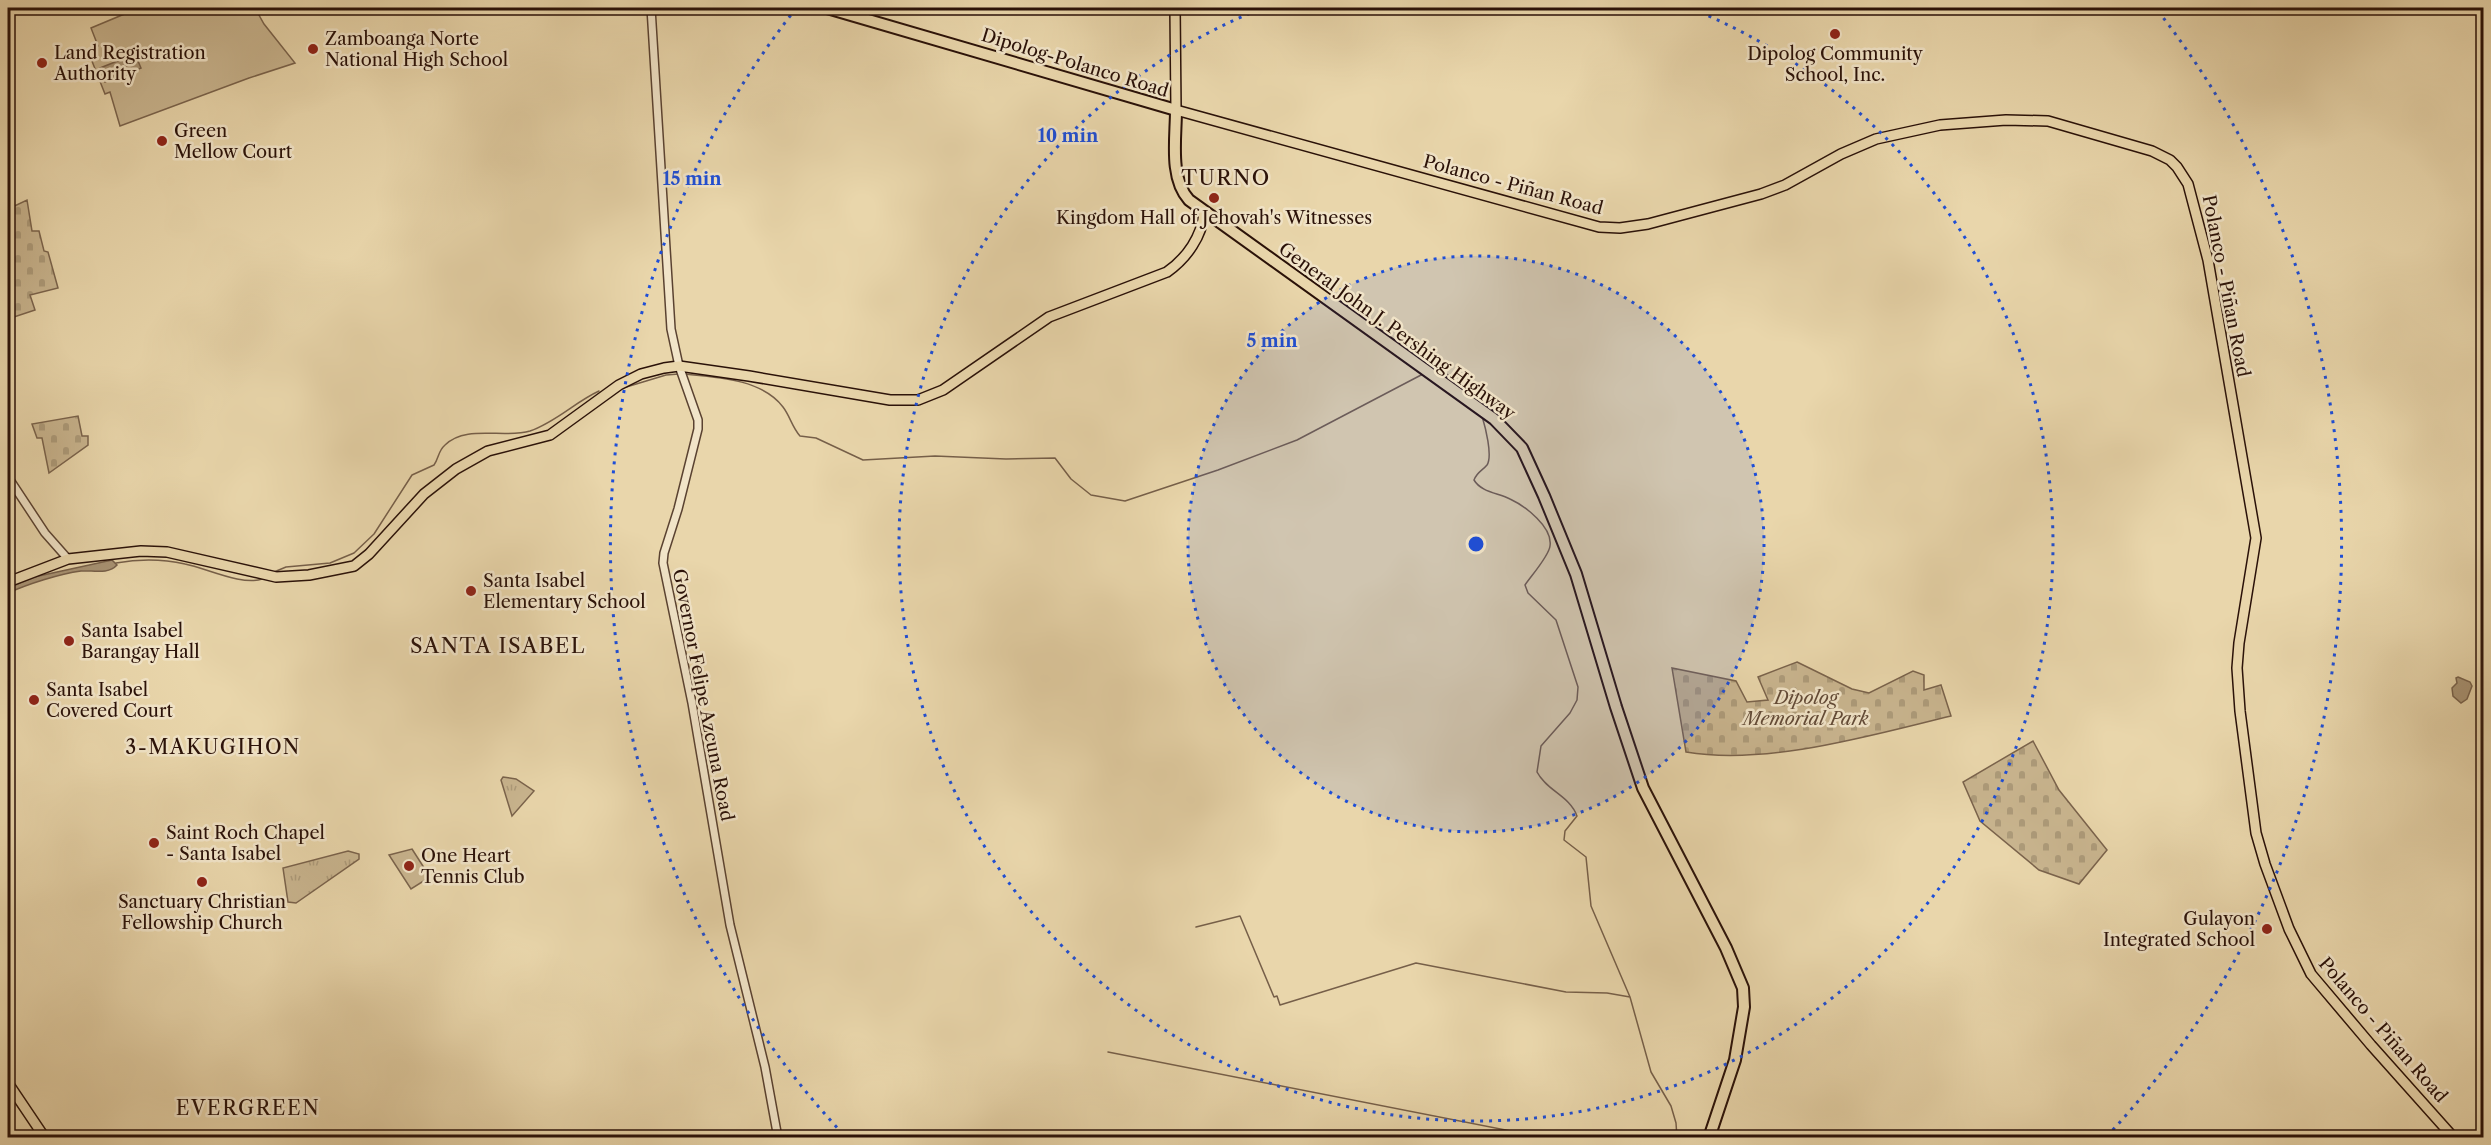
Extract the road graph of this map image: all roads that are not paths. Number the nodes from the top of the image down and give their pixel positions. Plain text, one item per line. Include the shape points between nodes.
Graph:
1 (651, 8) edge
2 (827, 8) edge
3 (1175, 8) edge
4 (1176, 110) junction
5 (1204, 213) junction
6 (1221, 224) junction
7 (1202, 231) junction
8 (681, 372) junction
9 (8, 477) edge
10 (68, 559) junction
11 (8, 582) edge
12 (8, 1083) edge
13 (45, 1137) edge
14 (778, 1137) edge
15 (1709, 1137) edge
16 (2454, 1137) edge

1 - 8 street, Governor Felipe Azcuna Road via 671,330
2 - 4 highway, Dipolog-Polanco Road
3 - 4 main road, General John J. Pershing Highway
4 - 5 highway, General John J. Pershing Highway via 1179,184
4 - 16 main road, Polanco - Piñan Road via 1608,228 1648,224 1761,194 1876,139 1940,125 2048,121 2152,151 2170,160 2188,184 2204,243 2256,538 2237,668 2256,833 2265,864 2311,974
5 - 6 highway, General John J. Pershing Highway
5 - 7 main road
6 - 7 main road
6 - 15 highway, General John J. Pershing Highway via 1494,419 1522,448 1576,574 1643,788 1743,988 1744,1007 1735,1060
7 - 8 main road via 1167,272 1049,317 926,398 863,396 749,376
8 - 10 main road via 649,371 630,379 550,435 488,451 456,469 424,494 354,566 276,577 167,552
8 - 14 street, Governor Felipe Azcuna Road via 698,429 663,563 692,703 730,925
9 - 10 street via 45,533
10 - 11 main road
12 - 13 main road

